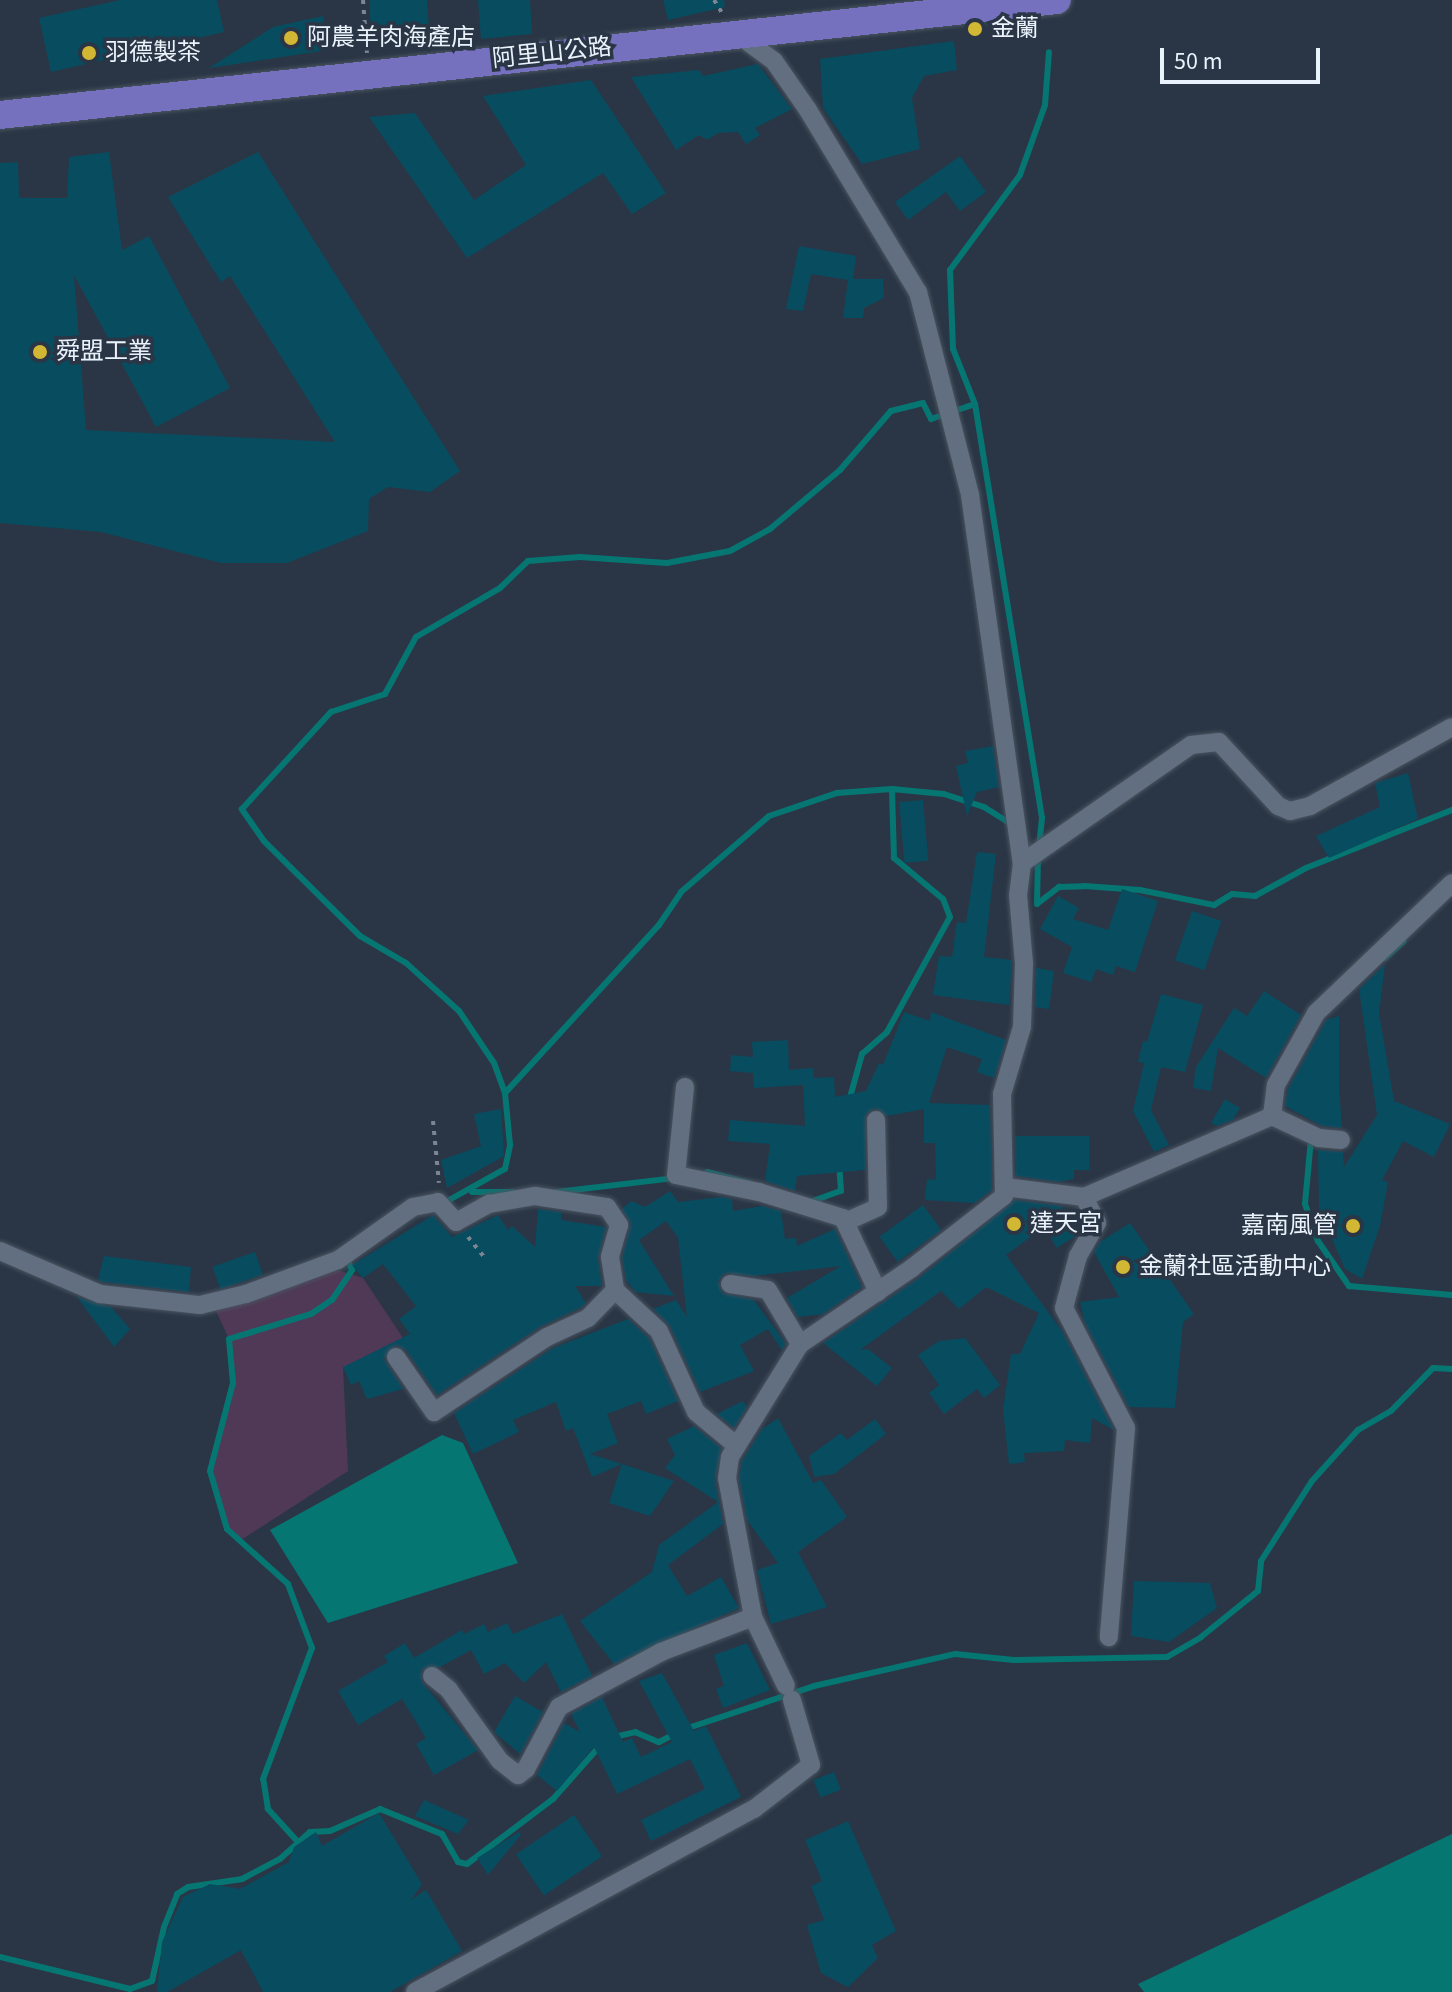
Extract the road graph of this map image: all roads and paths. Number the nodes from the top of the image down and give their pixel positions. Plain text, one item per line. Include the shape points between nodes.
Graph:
1 (363, 0) edge
2 (1057, 0) edge
3 (741, 37) junction
4 (369, 73) junction
5 (0, 115) edge
6 (1452, 727) edge
7 (1022, 863) junction
8 (1452, 883) edge
9 (685, 1087) dead end
10 (1272, 1116) junction
11 (876, 1120) dead end
12 (433, 1121) dead end
13 (1341, 1140) dead end
14 (1005, 1187) junction
15 (1084, 1197) junction
16 (438, 1202) junction
17 (456, 1222) junction
18 (845, 1222) junction
19 (0, 1251) edge
20 (485, 1258) dead end
21 (730, 1284) dead end
22 (615, 1290) junction
23 (878, 1292) junction
24 (800, 1344) junction
25 (396, 1357) dead end
26 (737, 1446) junction
27 (753, 1617) junction
28 (1109, 1637) dead end
29 (432, 1676) dead end
30 (415, 1992) edge

1 - 4 path
2 - 3 main road, 阿里山公路
3 - 4 main road, 阿里山公路
3 - 7 street via 774,61 800,97 918,292 970,495
4 - 5 main road, 阿里山公路
6 - 7 street via 1310,806 1290,811 1278,806 1219,742 1191,745
7 - 14 street via 1022,1027 1002,1094
8 - 10 street via 1316,1013 1276,1085
9 - 18 street via 676,1175 759,1192
10 - 13 street via 1319,1138
10 - 15 street
11 - 18 street via 878,1207
12 - 16 path
14 - 15 street
14 - 23 street via 1004,1196
15 - 28 street via 1097,1223 1078,1256 1064,1308 1126,1428
16 - 17 street
16 - 19 street via 413,1207 338,1260 200,1305 100,1294
17 - 20 path
17 - 22 street via 489,1204 535,1196 607,1207 619,1225 610,1257
18 - 23 street
21 - 24 street via 768,1290
22 - 25 street via 588,1318 547,1337 434,1412
22 - 26 street via 659,1331 696,1412
23 - 24 street
24 - 26 street
26 - 27 street via 727,1478
27 - 29 street via 661,1652 559,1707 518,1775 500,1761 449,1690
27 - 30 street via 789,1693 811,1765 754,1809

